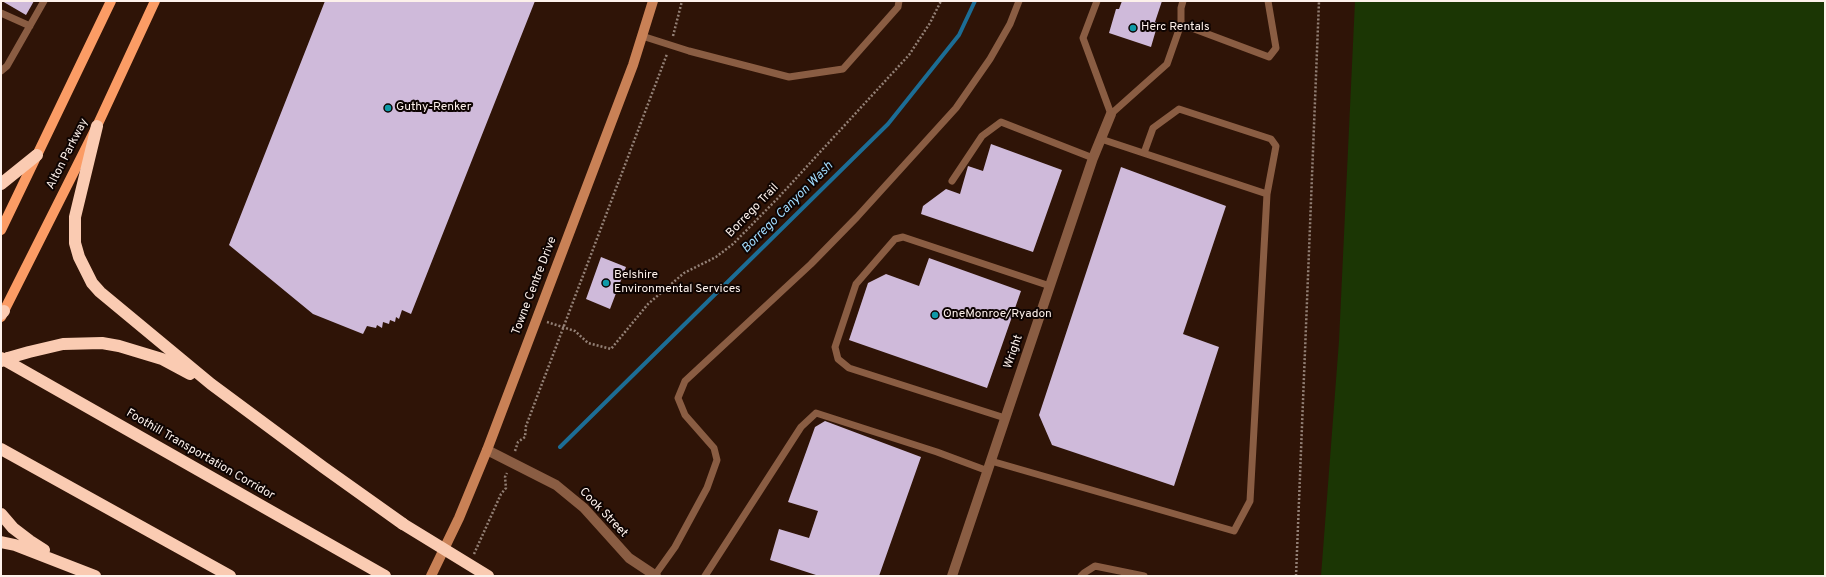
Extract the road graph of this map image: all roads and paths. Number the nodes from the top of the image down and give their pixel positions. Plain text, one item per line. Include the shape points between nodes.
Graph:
1 (44, 1) edge
2 (110, 1) edge
3 (156, 1) edge
4 (653, 1) edge
5 (682, 1) edge
6 (899, 1) edge
7 (941, 1) edge
8 (1018, 1) edge
9 (1097, 1) edge
10 (1183, 1) edge
11 (1268, 1) edge
12 (1319, 1) edge
13 (1, 13) edge
14 (1181, 24) junction
15 (30, 26) junction
16 (642, 36) junction
17 (670, 45) junction
18 (1, 71) edge
19 (1111, 114) junction
20 (97, 126) junction
21 (1101, 138) junction
22 (1144, 153) junction
23 (37, 155) junction
24 (1093, 158) junction
25 (952, 181) dead end
26 (1, 184) edge
27 (1267, 194) junction
28 (1, 230) edge
29 (1050, 286) junction
30 (2, 314) edge
31 (536, 318) junction
32 (563, 328) junction
33 (1, 358) edge
34 (1, 361) edge
35 (211, 384) junction
36 (1005, 418) junction
37 (518, 442) dead end
38 (1, 449) edge
39 (487, 450) junction
40 (989, 466) junction
41 (505, 477) dead end
42 (1, 514) edge
43 (1, 542) edge
44 (473, 557) dead end
45 (69, 565) junction
46 (95, 576) edge
47 (230, 576) edge
48 (385, 576) edge
49 (431, 576) edge
50 (488, 576) edge
51 (655, 576) edge
52 (705, 576) edge
53 (952, 576) edge
54 (1081, 576) edge
55 (1144, 576) edge
56 (1296, 576) edge

1 - 15 lane
2 - 23 main road
3 - 20 main road, Alton Parkway
4 - 16 street, Towne Centre Drive
5 - 17 path
6 - 17 lane via 898,7 843,69 789,78
7 - 32 path, Borrego Trail via 930,24 909,55 860,110 733,244 684,273 648,304 611,350 588,343 575,331
8 - 51 lane via 1010,24 990,59 956,108 811,264 684,381 678,398 685,415 714,448 717,460 707,488 675,547
9 - 19 lane via 1084,38
10 - 14 lane
11 - 14 lane via 1276,48 1269,57
12 - 56 path
13 - 15 lane
14 - 19 lane via 1167,64
15 - 18 lane via 8,66
16 - 17 lane
16 - 31 street, Towne Centre Drive via 631,72
17 - 32 path
19 - 21 street, Wright
20 - 30 main road, Alton Parkway
20 - 35 highway via 75,217 75,243 79,257 100,292
21 - 22 lane
21 - 24 street, Wright
22 - 27 lane
22 - 27 lane via 1153,128 1179,109 1271,139 1276,146
23 - 26 highway
23 - 28 main road
24 - 25 lane via 1000,122 982,136
24 - 29 street, Wright
27 - 40 lane via 1250,501 1234,531
29 - 36 street, Wright
29 - 36 lane via 903,237 895,239 856,284 835,347 838,359 849,368
31 - 32 path, Borrego Trail
31 - 39 street, Towne Centre Drive
32 - 37 path via 526,426 525,437
33 - 48 highway, Foothill Transportation Corridor
34 - 35 highway, bridge via 63,344 102,343 162,359
35 - 50 highway, bridge via 403,524
36 - 40 street, Wright
38 - 47 highway
39 - 49 street, Towne Centre Drive via 459,518
39 - 51 street, Cook Street via 556,485 584,508 629,558
40 - 52 lane via 816,413 801,427
40 - 53 street, Wright
41 - 44 path via 506,488
42 - 45 highway via 30,542
43 - 45 highway
45 - 46 highway
54 - 55 lane via 1095,566

